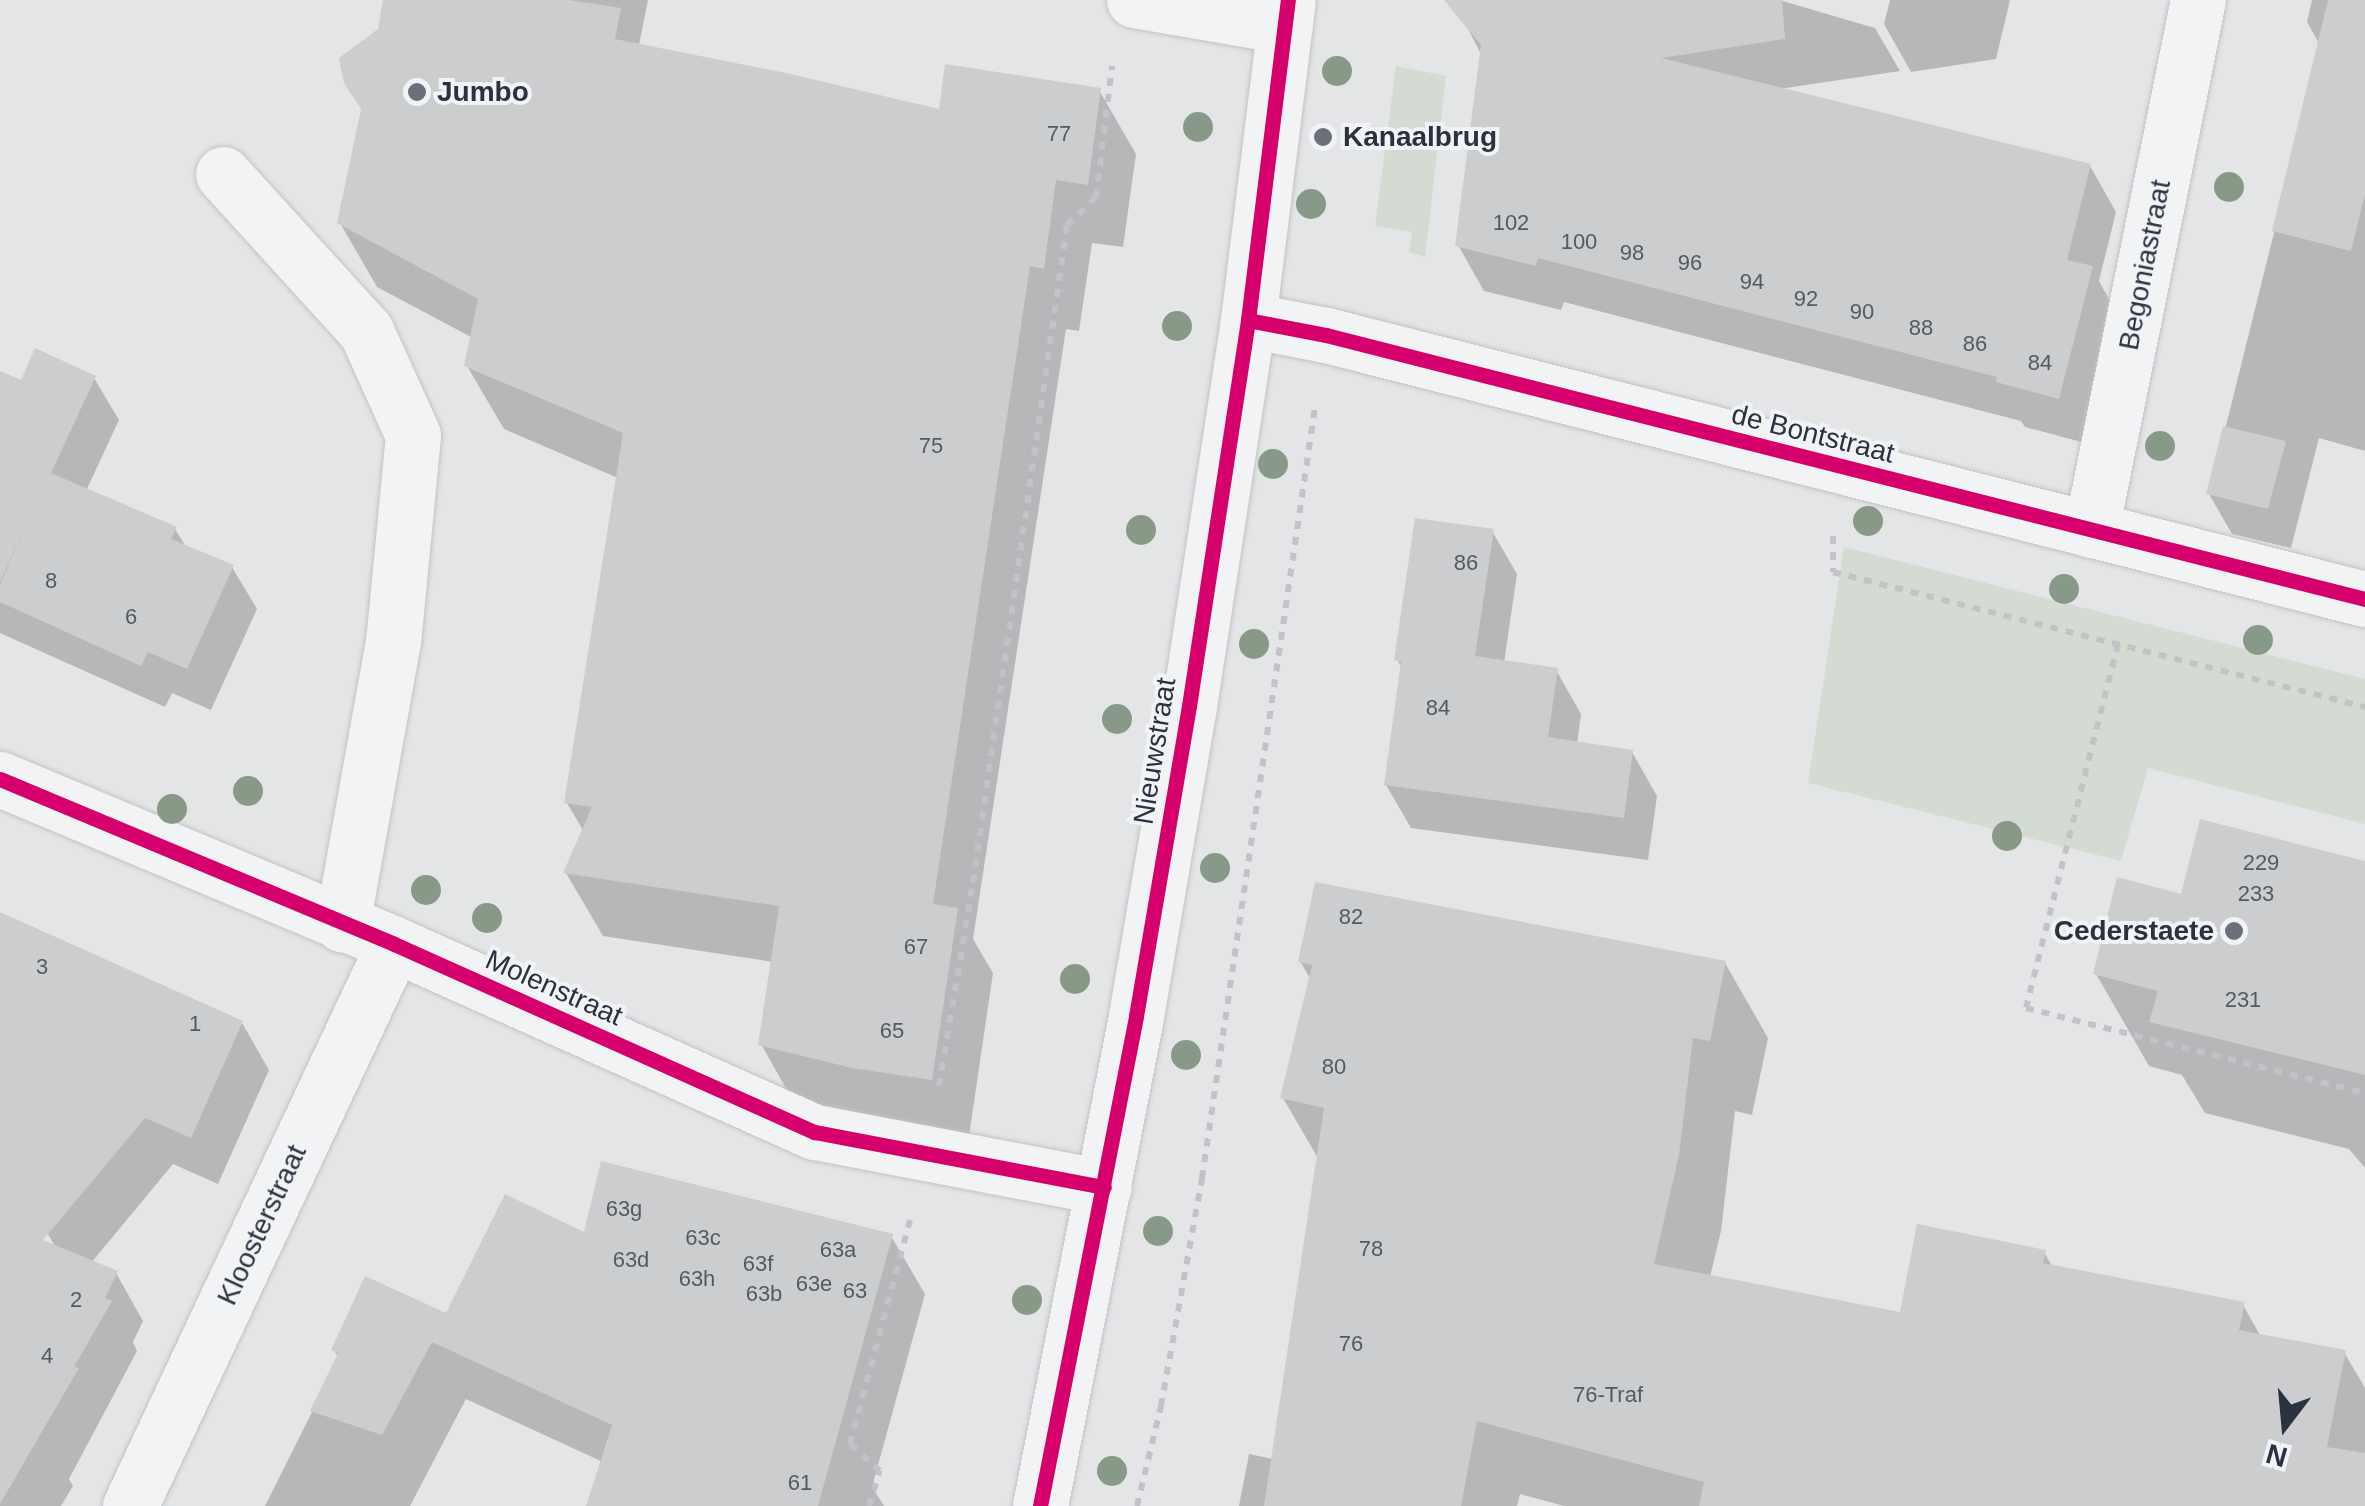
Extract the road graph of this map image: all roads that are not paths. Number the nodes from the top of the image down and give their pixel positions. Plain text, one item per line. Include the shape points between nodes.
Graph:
1 (1134, 0) edge
2 (2198, 0) edge
3 (1286, 13) edge
4 (223, 174) dead end
5 (1248, 320) junction
6 (2092, 530) junction
7 (2365, 599) edge
8 (0, 780) edge
9 (342, 924) junction
10 (394, 944) junction
11 (1104, 1187) junction
12 (130, 1506) edge
13 (1040, 1506) edge

1 - 3 street
2 - 6 street, Begoniastraat
3 - 5 street, Nieuwstraat
4 - 9 street via 366,330 413,435 393,640
5 - 6 street, de Bontstraat
5 - 11 street, Nieuwstraat
6 - 7 street, de Bontstraat
8 - 9 street, Molenstraat
9 - 10 street, Molenstraat
10 - 11 street, Molenstraat via 815,1132
10 - 12 street, Kloosterstraat
11 - 13 street, Nieuwstraat

